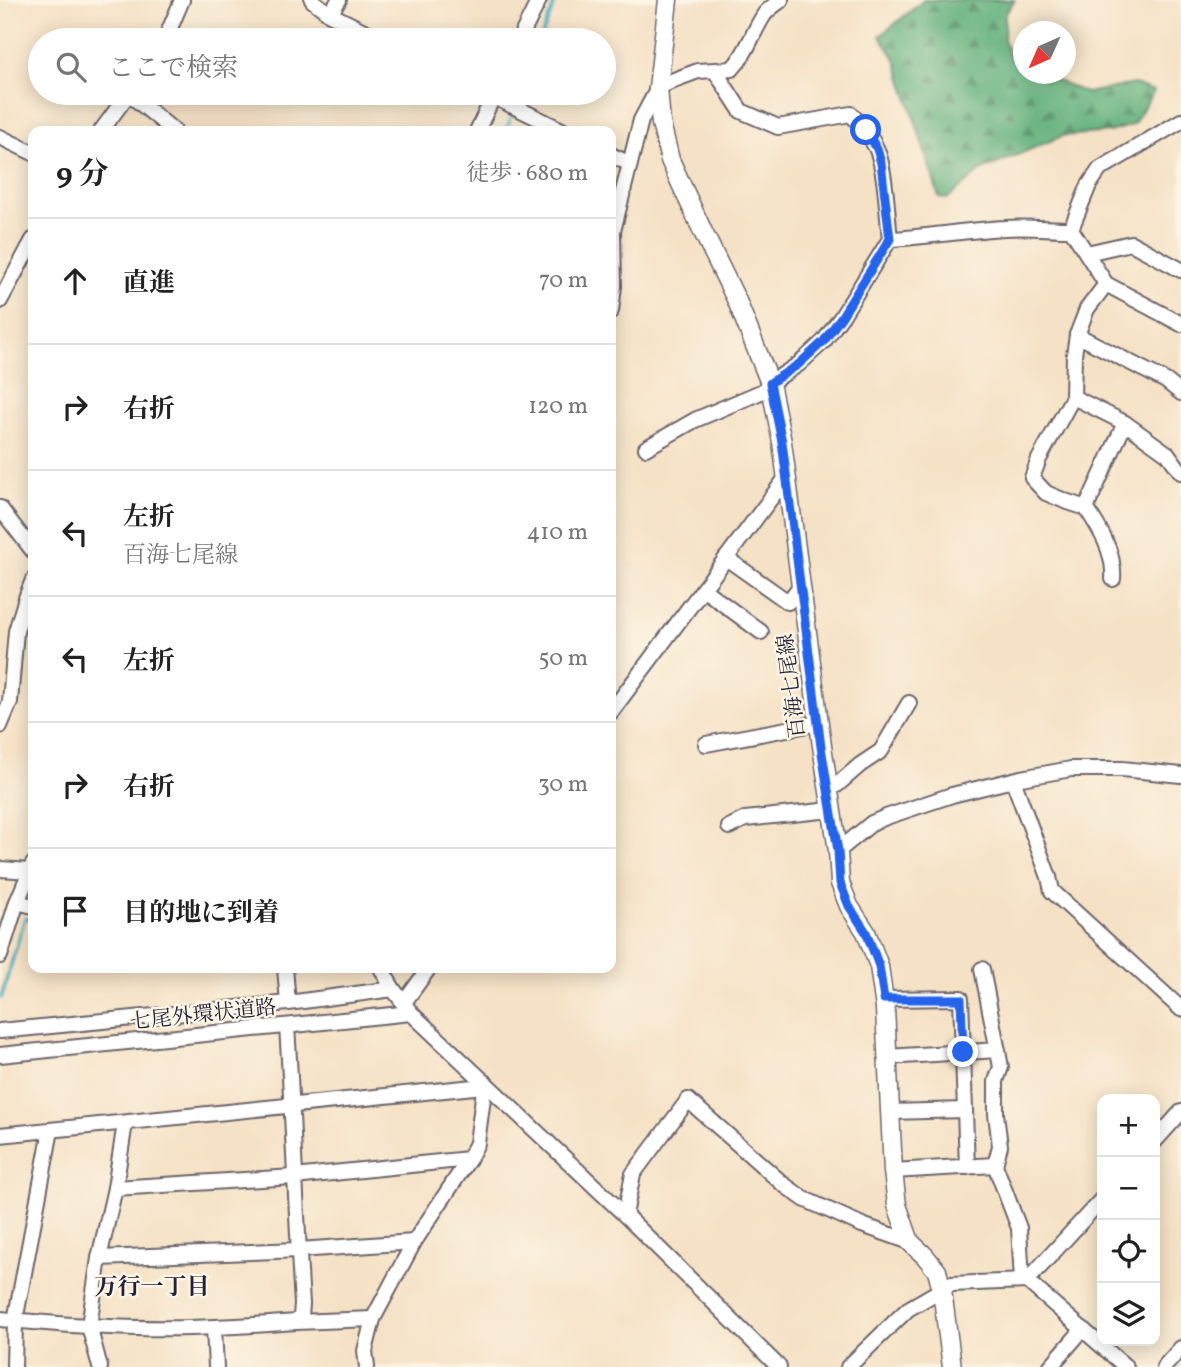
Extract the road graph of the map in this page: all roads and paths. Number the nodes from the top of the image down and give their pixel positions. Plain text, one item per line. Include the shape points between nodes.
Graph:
1 (182, 0) edge
2 (312, 0) edge
3 (339, 0) edge
4 (539, 0) edge
5 (668, 0) edge
6 (781, 0) edge
7 (330, 14) junction
8 (171, 28) edge
9 (358, 28) edge
10 (525, 28) edge
11 (716, 71) junction
12 (658, 88) junction
13 (120, 105) edge
14 (144, 105) edge
15 (488, 105) edge
16 (513, 105) edge
17 (1181, 121) edge
18 (105, 126) edge
19 (168, 126) edge
20 (479, 126) edge
21 (554, 126) edge
22 (0, 136) edge
23 (28, 150) edge
24 (616, 158) edge
25 (629, 164) junction
26 (616, 218) edge
27 (1071, 229) junction
28 (890, 239) junction
29 (28, 249) edge
30 (1087, 253) junction
31 (1181, 270) edge
32 (1106, 284) junction
33 (0, 301) edge
34 (1181, 324) edge
35 (1077, 335) junction
36 (770, 383) junction
37 (1181, 393) edge
38 (1073, 397) junction
39 (1125, 423) junction
40 (646, 448) dead end
41 (1181, 472) edge
42 (786, 478) junction
43 (0, 508) edge
44 (1086, 508) junction
45 (28, 544) edge
46 (726, 558) junction
47 (1113, 579) dead end
48 (801, 585) junction
49 (703, 589) junction
50 (28, 593) edge
51 (761, 632) dead end
52 (5, 698) edge
53 (909, 703) dead end
54 (616, 705) edge
55 (819, 723) junction
56 (0, 726) edge
57 (706, 744) dead end
58 (1181, 775) edge
59 (1013, 780) junction
60 (827, 782) junction
61 (831, 810) junction
62 (729, 827) dead end
63 (838, 851) junction
64 (28, 868) edge
65 (0, 869) edge
66 (28, 875) edge
67 (17, 902) junction
68 (28, 905) edge
69 (0, 956) edge
70 (982, 969) dead end
71 (285, 973) edge
72 (384, 973) edge
73 (426, 973) edge
74 (393, 989) junction
75 (884, 999) junction
76 (288, 1003) junction
77 (407, 1008) junction
78 (1181, 1009) edge
79 (287, 1026) junction
80 (0, 1031) edge
81 (998, 1050) junction
82 (963, 1052) junction
83 (0, 1055) edge
84 (887, 1057) junction
85 (485, 1082) junction
86 (293, 1105) junction
87 (965, 1110) junction
88 (890, 1112) junction
89 (1181, 1112) edge
90 (125, 1123) junction
91 (51, 1130) junction
92 (0, 1135) edge
93 (1160, 1135) edge
94 (469, 1159) junction
95 (995, 1166) junction
96 (967, 1167) junction
97 (893, 1171) junction
98 (294, 1177) junction
99 (115, 1188) junction
100 (1097, 1204) edge
101 (625, 1215) junction
102 (414, 1242) junction
103 (910, 1242) junction
104 (299, 1250) junction
105 (99, 1258) junction
106 (1025, 1281) junction
107 (942, 1290) junction
108 (0, 1319) edge
109 (373, 1319) junction
110 (15, 1321) junction
111 (296, 1322) junction
112 (89, 1326) junction
113 (214, 1328) junction
114 (1083, 1329) junction
115 (1181, 1348) edge
116 (15, 1367) edge
117 (100, 1367) edge
118 (216, 1367) edge
119 (367, 1367) edge
120 (779, 1367) edge
121 (848, 1367) edge
122 (952, 1367) edge
123 (1050, 1367) edge
124 (1126, 1367) edge
125 (1164, 1367) edge

1 - 8 street
2 - 7 street
3 - 7 street
4 - 10 street
5 - 12 main road, 百海七尾線
6 - 11 street via 763,16 736,65
7 - 9 street
11 - 12 street via 698,71
11 - 28 street via 741,111 778,127 851,114 877,149
12 - 25 street via 642,120
12 - 36 main road, 百海七尾線 via 670,160
13 - 18 street
14 - 19 street
15 - 20 street
16 - 21 street
17 - 27 street via 1100,169
22 - 23 street
24 - 25 street
25 - 26 street
27 - 28 street via 1009,227
27 - 30 street
28 - 36 street via 824,341
29 - 33 street
30 - 31 street via 1131,243
30 - 32 street
32 - 34 street
32 - 35 street via 1087,309
35 - 37 street
35 - 38 street
36 - 40 street via 763,391 695,420
36 - 42 main road, 百海七尾線
38 - 39 street
38 - 44 street via 1032,478 1046,493
39 - 41 street via 1168,454
39 - 44 street
42 - 46 street
42 - 48 main road, 百海七尾線
43 - 45 street
44 - 47 street via 1102,533 1114,567
46 - 48 street via 788,602
46 - 49 street
48 - 55 main road, 百海七尾線
49 - 51 street
49 - 54 street
50 - 52 street
52 - 56 street
53 - 60 street via 881,751 837,785
55 - 57 street
55 - 60 main road, 百海七尾線
58 - 59 street via 1071,769
59 - 63 street via 886,817
59 - 78 street via 1052,891
60 - 61 main road, 百海七尾線
61 - 62 street via 745,819
61 - 63 main road, 百海七尾線
63 - 75 main road, 百海七尾線 via 840,883 879,966
64 - 65 street
66 - 67 street
67 - 68 street
67 - 69 street
70 - 81 street
71 - 76 street
72 - 74 street
73 - 77 street
74 - 76 street, 七尾外環状道路
74 - 77 street
75 - 82 street via 961,999
75 - 84 main road, 百海七尾線
76 - 80 street, 七尾外環状道路
77 - 79 street, 七尾外環状道路
77 - 85 street
79 - 83 street, 七尾外環状道路
79 - 86 street
81 - 82 street
81 - 95 street via 1000,1146
82 - 84 street
82 - 87 street
84 - 88 main road, 百海七尾線
85 - 86 street via 474,1087
85 - 94 street via 477,1143
85 - 101 street
86 - 90 street
86 - 98 street
87 - 88 street
87 - 96 street
88 - 97 main road, 百海七尾線
89 - 93 street
90 - 91 street
90 - 99 street
91 - 92 street
91 - 110 street
94 - 98 street
94 - 102 street
95 - 96 street
95 - 106 street via 1019,1228
96 - 97 street
97 - 103 main road, 百海七尾線 via 897,1205
98 - 99 street
98 - 104 street
99 - 105 street
100 - 106 street
101 - 103 street via 633,1174 688,1100 804,1199
101 - 120 street
102 - 104 street
102 - 109 street
103 - 107 main road, 百海七尾線 via 937,1271
104 - 105 street
104 - 111 street via 302,1304
105 - 112 street
106 - 107 street via 951,1284
106 - 114 street
107 - 121 street via 908,1309
107 - 122 main road, 百海七尾線
108 - 110 street
109 - 111 street
109 - 119 street via 365,1351
110 - 112 street
110 - 116 street
111 - 113 street
112 - 113 street
112 - 117 street
113 - 118 street
114 - 123 street
114 - 124 street
115 - 125 street

